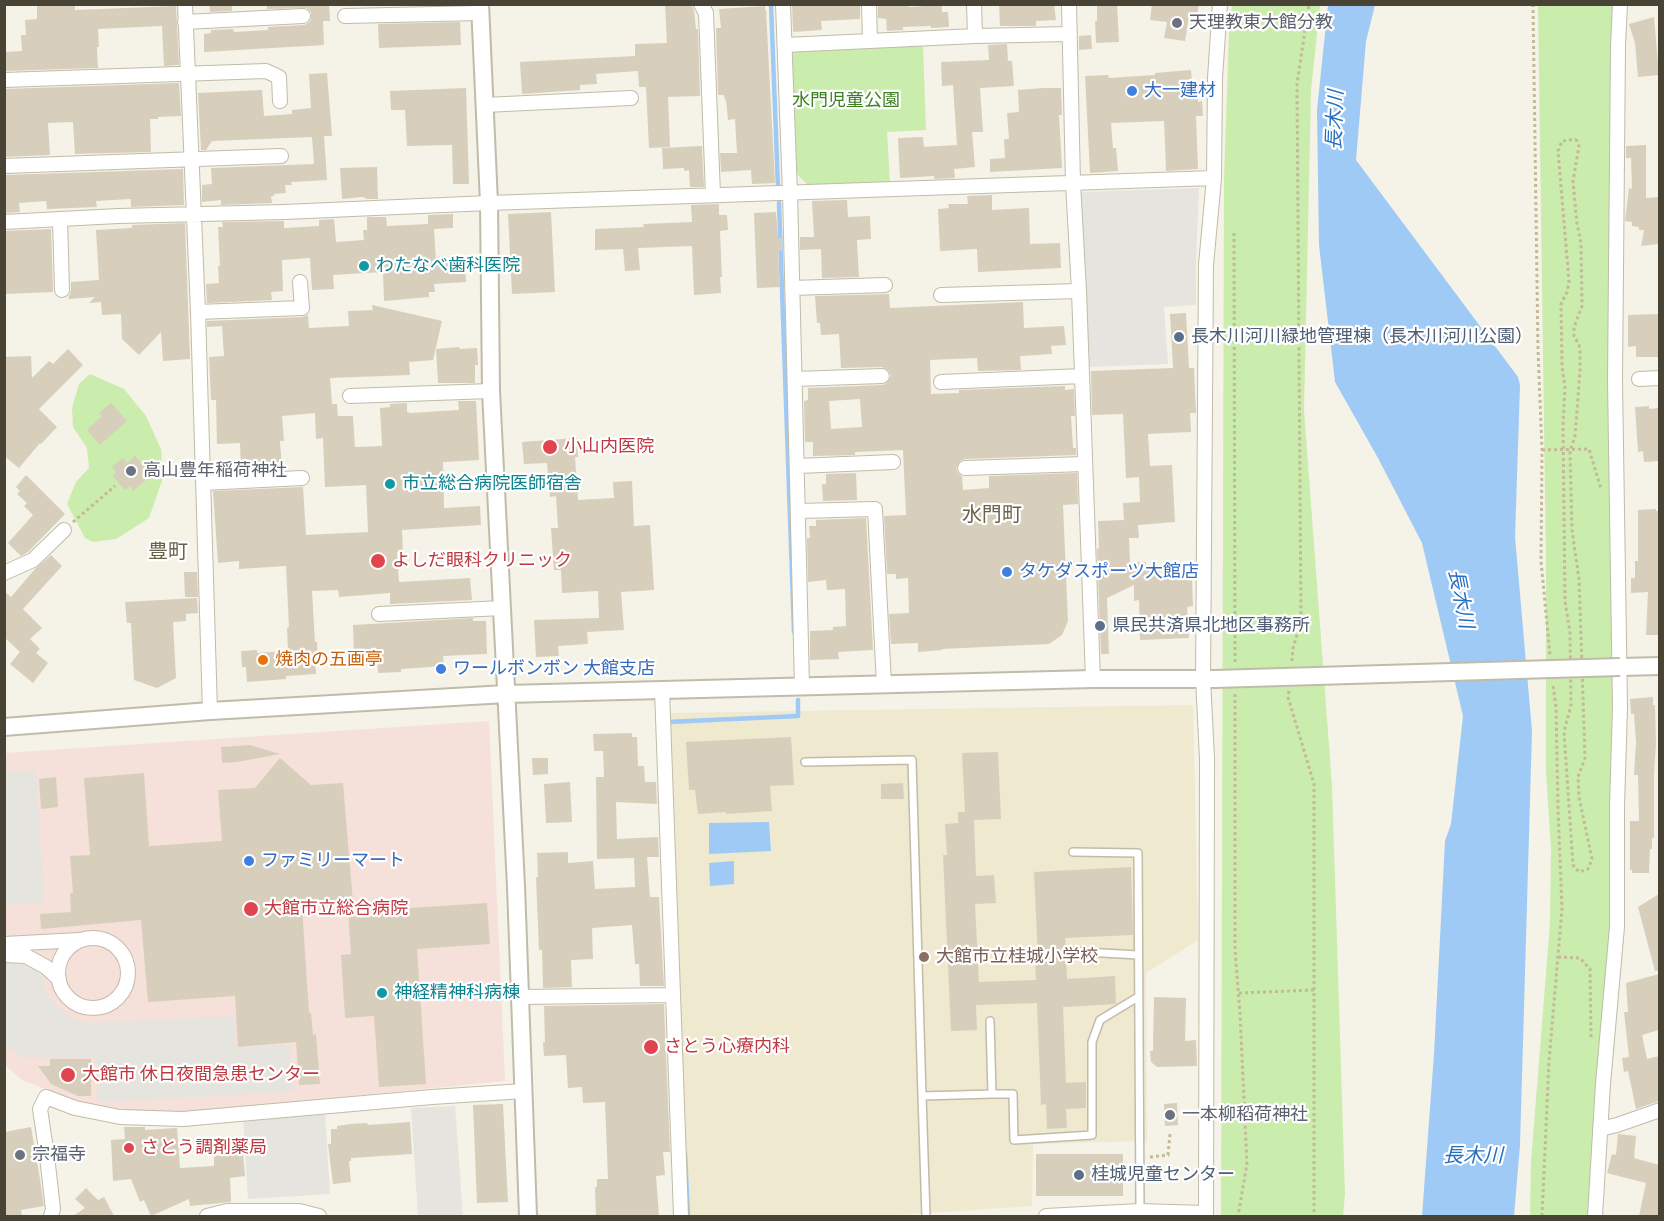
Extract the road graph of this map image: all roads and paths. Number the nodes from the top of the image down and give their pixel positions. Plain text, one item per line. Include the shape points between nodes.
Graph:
1 (185, 4) edge
2 (701, 4) edge
3 (783, 4) edge
4 (868, 4) edge
5 (974, 4) edge
6 (1069, 4) edge
7 (1221, 4) edge
8 (1309, 4) edge
9 (1533, 4) edge
10 (1620, 4) edge
11 (480, 9) edge
12 (303, 16) dead end
13 (345, 16) dead end
14 (185, 22) junction
15 (1070, 34) junction
16 (975, 36) junction
17 (870, 41) junction
18 (785, 45) junction
19 (188, 74) junction
20 (4, 80) edge
21 (631, 98) dead end
22 (280, 101) dead end
23 (485, 105) junction
24 (281, 156) dead end
25 (192, 159) junction
26 (4, 166) edge
27 (1214, 178) junction
28 (1073, 183) junction
29 (790, 192) junction
30 (712, 195) junction
31 (489, 203) junction
32 (194, 215) junction
33 (60, 219) junction
34 (4, 222) edge
35 (1234, 233) dead end
36 (300, 282) dead end
37 (885, 285) dead end
38 (792, 288) junction
39 (62, 290) dead end
40 (1079, 291) junction
41 (941, 295) dead end
42 (198, 312) junction
43 (882, 376) dead end
44 (1082, 376) junction
45 (1659, 378) edge
46 (795, 379) junction
47 (1639, 379) dead end
48 (941, 382) dead end
49 (491, 391) junction
50 (350, 396) dead end
51 (1542, 450) junction
52 (1563, 450) junction
53 (1570, 451) junction
54 (893, 462) dead end
55 (1084, 464) junction
56 (798, 466) junction
57 (965, 468) dead end
58 (302, 478) dead end
59 (203, 483) junction
60 (115, 486) dead end
61 (1603, 494) dead end
62 (799, 511) junction
63 (64, 530) joint
64 (4, 573) edge
65 (502, 608) junction
66 (379, 614) dead end
67 (1551, 661) dead end
68 (1235, 663) dead end
69 (1659, 666) edge
70 (1291, 667) dead end
71 (1620, 667) junction
72 (1093, 679) junction
73 (1209, 679) junction
74 (884, 684) junction
75 (1553, 684) dead end
76 (802, 686) junction
77 (1235, 687) dead end
78 (1289, 687) dead end
79 (662, 690) junction
80 (506, 694) junction
81 (210, 711) junction
82 (4, 727) edge
83 (805, 762) dead end
84 (1073, 852) dead end
85 (81, 940) junction
86 (4, 944) edge
87 (1068, 951) dead end
88 (4, 955) edge
89 (1138, 955) junction
90 (1558, 957) junction
91 (59, 979) junction
92 (1314, 990) junction
93 (1239, 993) junction
94 (673, 995) junction
95 (520, 997) junction
96 (1138, 997) junction
97 (990, 1021) dead end
98 (1591, 1038) dead end
99 (524, 1091) junction
100 (992, 1094) junction
101 (922, 1096) junction
102 (1659, 1110) edge
103 (1600, 1129) junction
104 (1170, 1134) dead end
105 (1139, 1157) junction
106 (1140, 1211) junction
107 (1206, 1215) edge
108 (51, 1216) edge
109 (207, 1216) edge
110 (319, 1216) edge
111 (528, 1216) edge
112 (681, 1216) edge
113 (926, 1216) edge
114 (1046, 1216) edge
115 (1238, 1216) edge
116 (1314, 1216) edge
117 (1542, 1216) edge
118 (1595, 1216) edge

1 - 14 street
2 - 30 street via 706,13
3 - 18 street
4 - 17 street
5 - 16 street
6 - 15 street
7 - 27 street via 1215,78
8 - 70 path via 1297,84 1301,621
9 - 51 path
10 - 71 street via 1615,369
11 - 13 street
11 - 23 street
12 - 14 street
14 - 19 street
15 - 16 street
15 - 28 street
16 - 17 street
17 - 18 street
18 - 29 street
19 - 20 street
19 - 22 street via 266,71 279,77
19 - 25 street
21 - 23 street
23 - 31 street
24 - 25 street
25 - 26 street
25 - 32 street
27 - 28 street
27 - 73 street via 1206,264
28 - 29 street
28 - 40 street
29 - 30 street
29 - 38 street
30 - 31 street
31 - 32 street
31 - 49 street
32 - 33 street
32 - 42 street
33 - 34 street
33 - 39 street
35 - 68 path
36 - 42 street via 302,308
37 - 38 street
38 - 46 street
40 - 41 street
40 - 44 street
42 - 59 street
43 - 46 street
44 - 48 street
44 - 55 street
45 - 47 street
46 - 56 street
49 - 50 street
49 - 65 street
51 - 52 path
51 - 67 path via 1541,561
52 - 53 path
52 - 53 path via 1561,304 1569,281 1558,151 1562,141 1576,139 1579,146 1573,181 1581,243 1582,306 1574,327 1580,371 1575,436
53 - 61 path via 1589,449
54 - 56 street
55 - 57 street
55 - 72 street
56 - 62 street
58 - 59 street
59 - 81 street
60 - 63 path
62 - 74 street via 875,509
62 - 76 street
63 - 64 street via 33,560
65 - 66 street
65 - 80 street
69 - 71 street
71 - 73 street, bridge
71 - 103 street via 1617,927
72 - 73 street
72 - 74 street
73 - 107 street
74 - 76 street
75 - 90 path via 1562,909
76 - 79 street
77 - 93 path via 1235,950
78 - 92 path via 1288,697 1314,784
79 - 80 street
79 - 94 street
80 - 81 street
80 - 95 street
81 - 82 street
83 - 101 lane via 912,760
84 - 89 lane via 1138,853
85 - 86 street
85 - 91 street via 63,955
85 - 91 street via 103,939 121,951 128,970 123,991 105,1005 81,1006 63,990
87 - 89 lane
88 - 91 street via 26,956
89 - 96 lane
90 - 98 path via 1580,958 1590,969
90 - 117 path
92 - 93 path
92 - 116 path
93 - 115 path via 1247,1164
94 - 95 street
94 - 112 street
95 - 99 street
96 - 100 lane via 1100,1020 1092,1042 1092,1135 1014,1140 1013,1094
96 - 105 lane
97 - 100 lane
99 - 108 street via 183,1119 120,1117 45,1097 40,1109
99 - 111 street
100 - 101 lane
101 - 113 lane
102 - 103 street
103 - 118 street
104 - 105 path via 1168,1155
105 - 106 lane
106 - 107 street
106 - 114 street
109 - 110 street via 227,1211 298,1211

